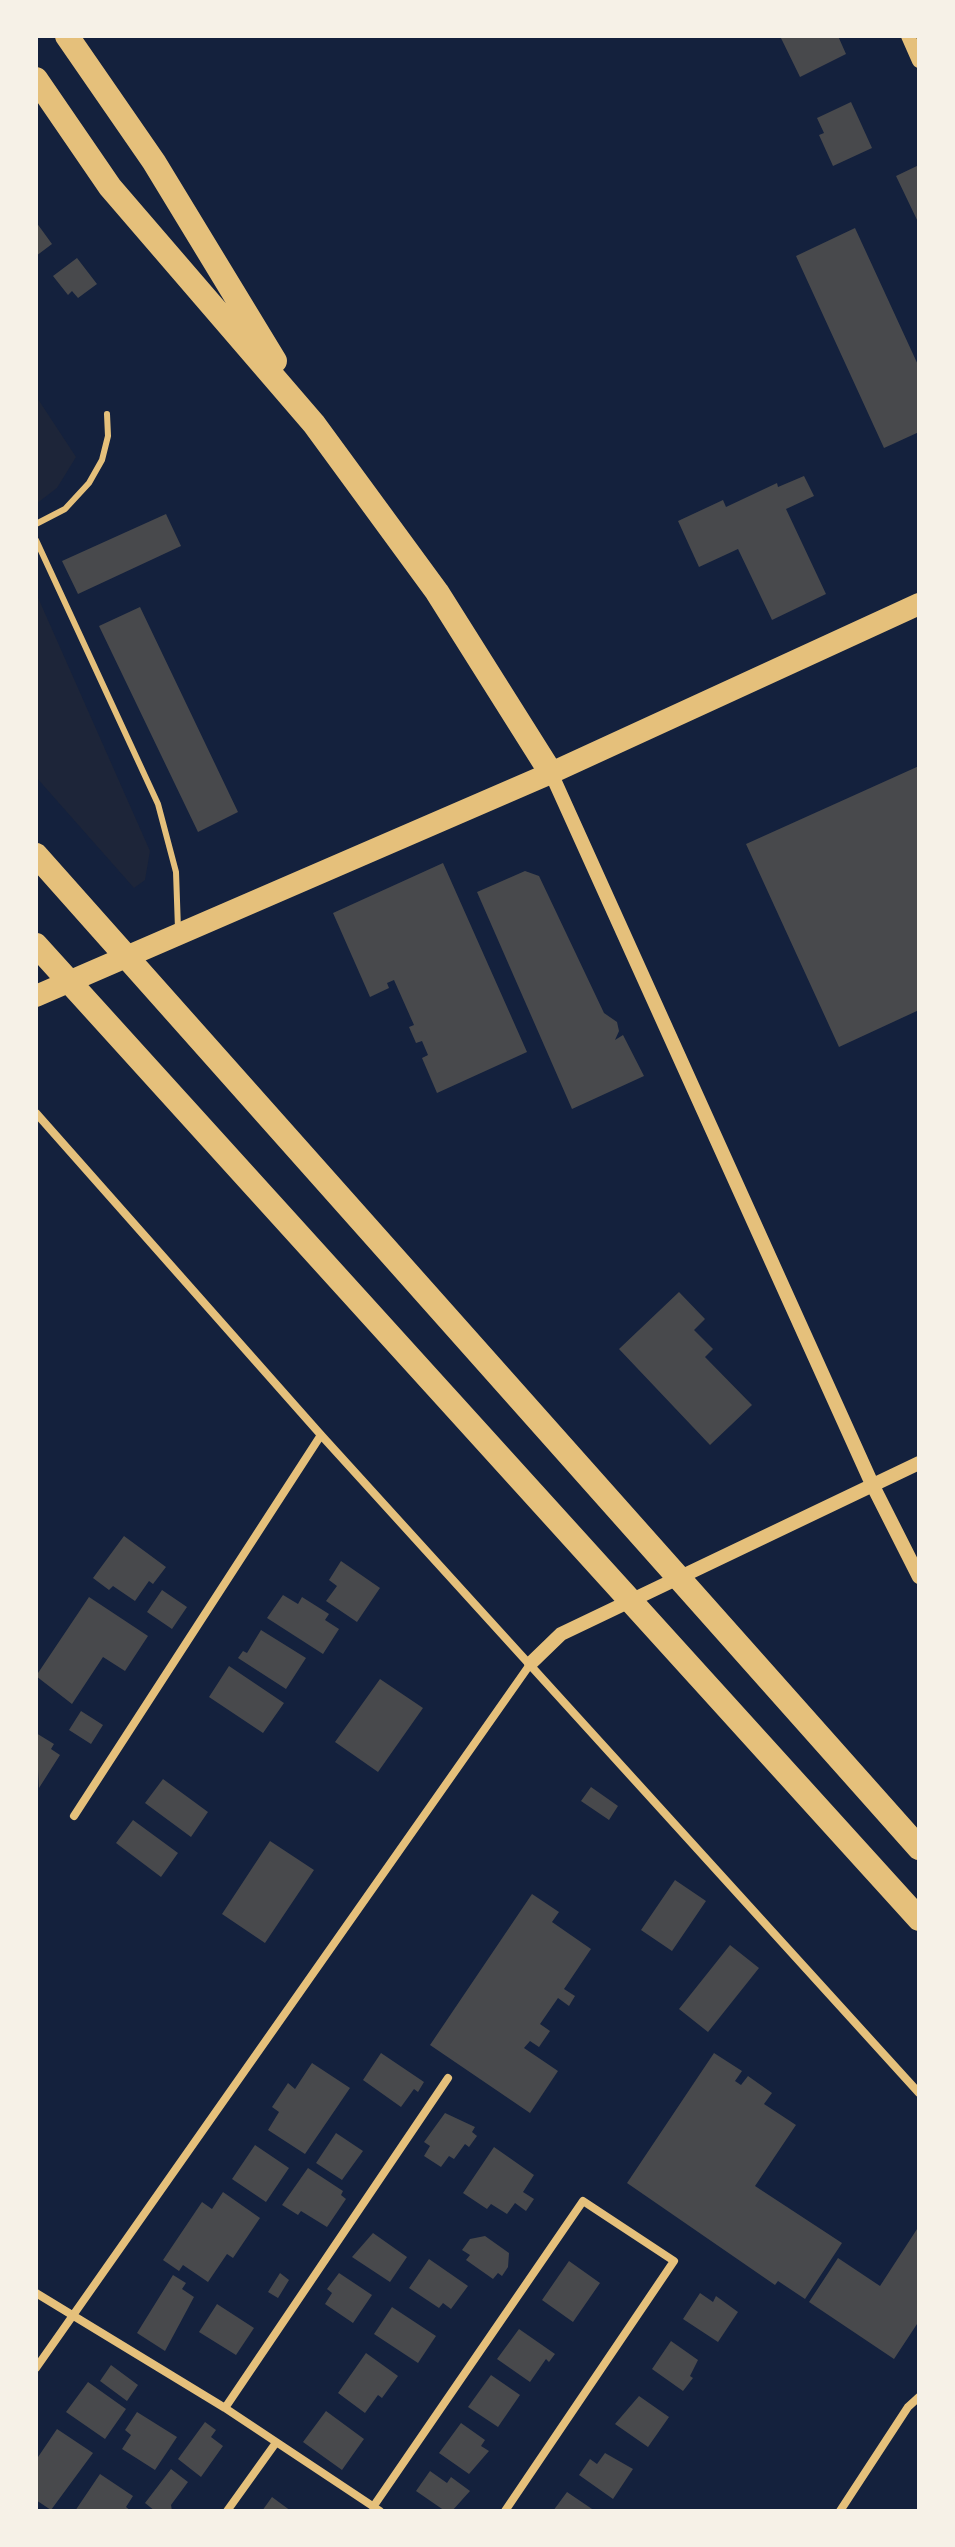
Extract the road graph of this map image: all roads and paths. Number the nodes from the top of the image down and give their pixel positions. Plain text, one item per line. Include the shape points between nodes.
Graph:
1 (67, 36) edge
2 (908, 36) edge
3 (919, 61) edge
4 (36, 79) edge
5 (107, 414) dead end
6 (314, 424) junction
7 (36, 524) edge
8 (36, 540) edge
9 (919, 604) edge
10 (551, 773) junction
11 (36, 855) edge
12 (178, 933) junction
13 (36, 945) edge
14 (36, 996) edge
15 (36, 1113) edge
16 (321, 1435) junction
17 (919, 1463) edge
18 (872, 1484) junction
19 (919, 1577) edge
20 (531, 1663) junction
21 (74, 1816) dead end
22 (919, 1848) edge
23 (919, 1919) edge
24 (448, 2078) dead end
25 (919, 2093) edge
26 (36, 2293) edge
27 (72, 2317) junction
28 (36, 2368) edge
29 (919, 2397) edge
30 (225, 2408) junction
31 (275, 2444) junction
32 (377, 2509) edge
33 (227, 2511) edge
34 (505, 2511) edge
35 (840, 2511) edge

1 - 6 highway via 154,162
2 - 3 street
4 - 6 highway via 110,187
5 - 7 lane via 102,460 89,483 65,509
6 - 10 highway via 437,592
8 - 12 lane via 158,804 176,872
9 - 10 highway
10 - 12 highway
10 - 18 street
11 - 22 highway
12 - 14 highway
13 - 23 highway
15 - 16 street
16 - 20 street
16 - 21 street
17 - 18 street
18 - 19 street
18 - 20 street via 561,1634
20 - 25 street
20 - 27 street
24 - 30 street
26 - 27 street
27 - 28 street
27 - 30 street
29 - 35 street
30 - 31 street
31 - 32 street
31 - 33 street
32 - 34 street via 583,2201 674,2261

